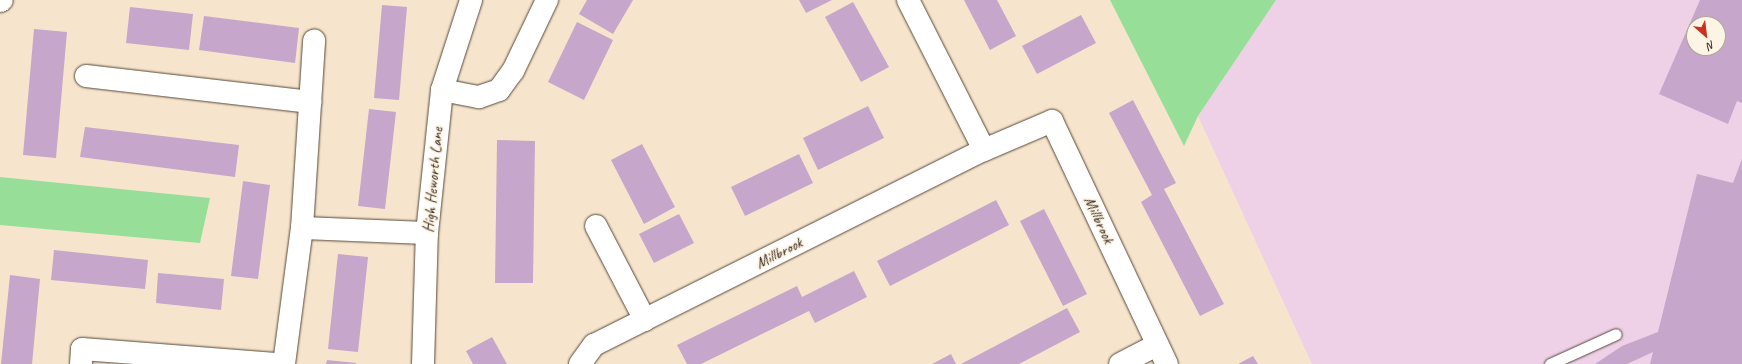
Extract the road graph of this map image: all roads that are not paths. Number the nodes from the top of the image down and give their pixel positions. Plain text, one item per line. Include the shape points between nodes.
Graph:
1 (547, 0) edge
2 (908, 0) edge
3 (470, 1) edge
4 (314, 40) dead end
5 (86, 76) dead end
6 (442, 90) junction
7 (310, 102) junction
8 (984, 150) junction
9 (596, 226) dead end
10 (302, 228) junction
11 (427, 233) junction
12 (645, 320) junction
13 (1616, 334) dead end
14 (1157, 345) junction
15 (81, 364) edge
16 (275, 364) edge
17 (284, 364) edge
18 (423, 364) edge
19 (580, 364) edge
20 (1120, 364) edge
21 (1167, 364) edge
22 (1550, 364) edge

1 - 6 street via 513,71 499,90 479,97
2 - 8 street
3 - 6 street, High Heworth Lane
4 - 7 street
5 - 7 street
6 - 11 street, High Heworth Lane
7 - 10 street
8 - 12 street, Millbrook
8 - 14 street, Millbrook via 1052,121
9 - 12 street
10 - 11 street
10 - 17 street
11 - 18 street, High Heworth Lane
12 - 19 street, Millbrook via 594,345
13 - 22 lane
14 - 20 street
14 - 21 street, Millbrook
15 - 16 street via 82,349

